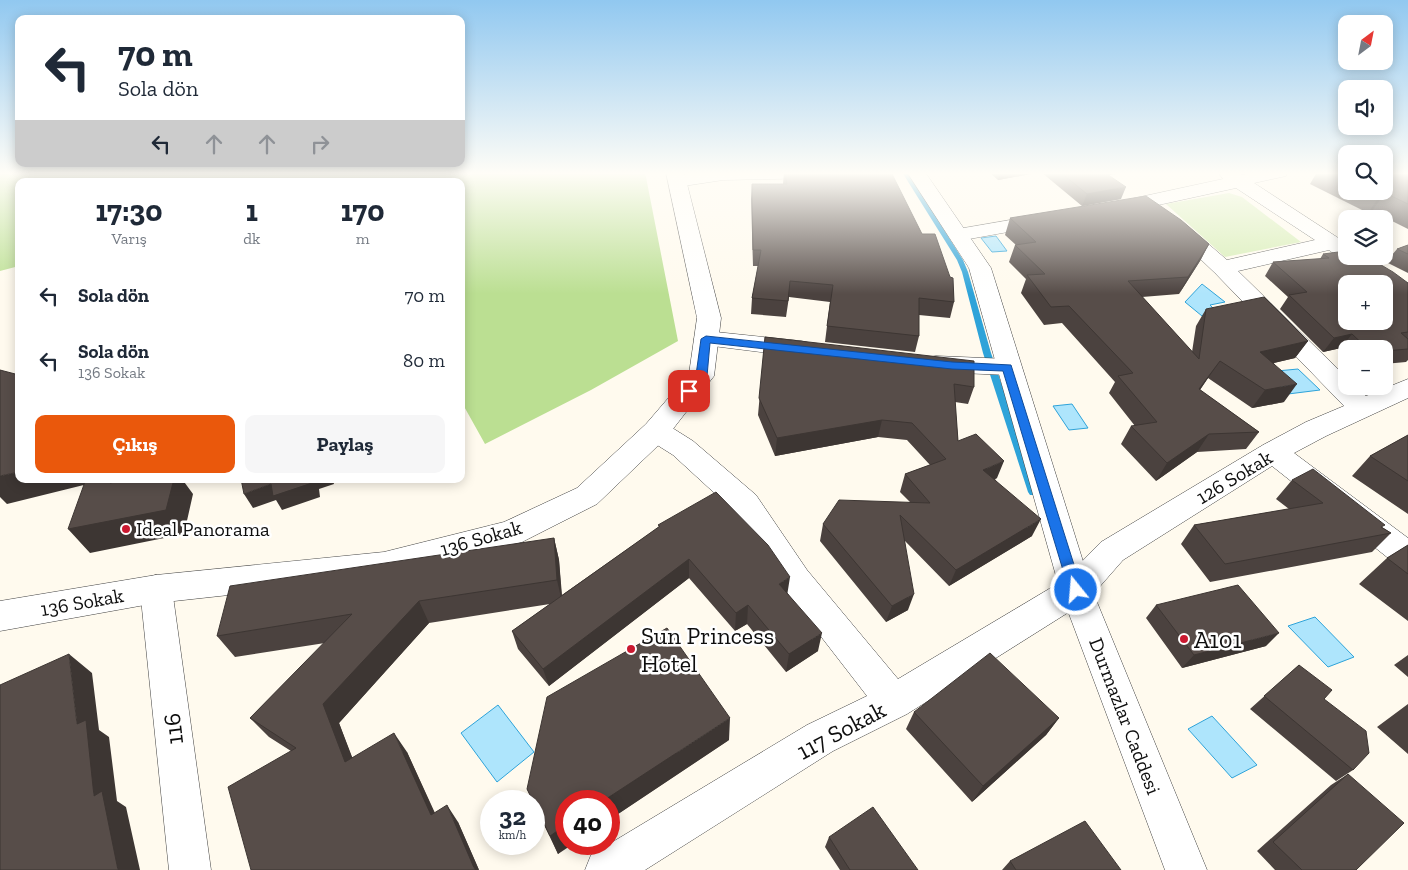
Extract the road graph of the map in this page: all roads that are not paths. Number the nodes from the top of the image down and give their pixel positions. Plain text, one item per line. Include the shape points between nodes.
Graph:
1 (685, 213) edge
2 (944, 213) edge
3 (1162, 213) edge
4 (1286, 213) edge
5 (1064, 217) edge
6 (958, 234) junction
7 (1338, 247) edge
8 (1338, 254) edge
9 (1224, 268) junction
10 (706, 339) junction
11 (824, 352) edge
12 (913, 361) edge
13 (1008, 367) junction
14 (1408, 388) edge
15 (1361, 407) junction
16 (656, 431) junction
17 (1273, 452) junction
18 (1408, 556) edge
19 (156, 589) junction
20 (1076, 590) junction
21 (0, 616) edge
22 (894, 702) junction
23 (190, 870) edge
24 (606, 870) edge
25 (1186, 870) edge

1 - 10 street, 136 Sokak via 709,318
2 - 6 street, Durmazlar Caddesi
3 - 9 street
4 - 7 street
5 - 6 street
6 - 13 street, Durmazlar Caddesi via 980,268
8 - 9 street
9 - 15 street
10 - 11 street
10 - 16 street, 136 Sokak via 702,376
12 - 13 street via 952,366
13 - 20 street, Durmazlar Caddesi
14 - 15 street, 126 Sokak
15 - 17 street, 126 Sokak
16 - 19 street, 136 Sokak via 588,496 511,534 384,565
16 - 22 street via 683,448 745,502 796,580
17 - 18 street
17 - 20 street, 126 Sokak via 1112,551
19 - 21 street, 136 Sokak
19 - 23 street, 116
20 - 22 street, 117 Sokak
20 - 25 street, Durmazlar Caddesi
22 - 24 street, 117 Sokak via 820,738

